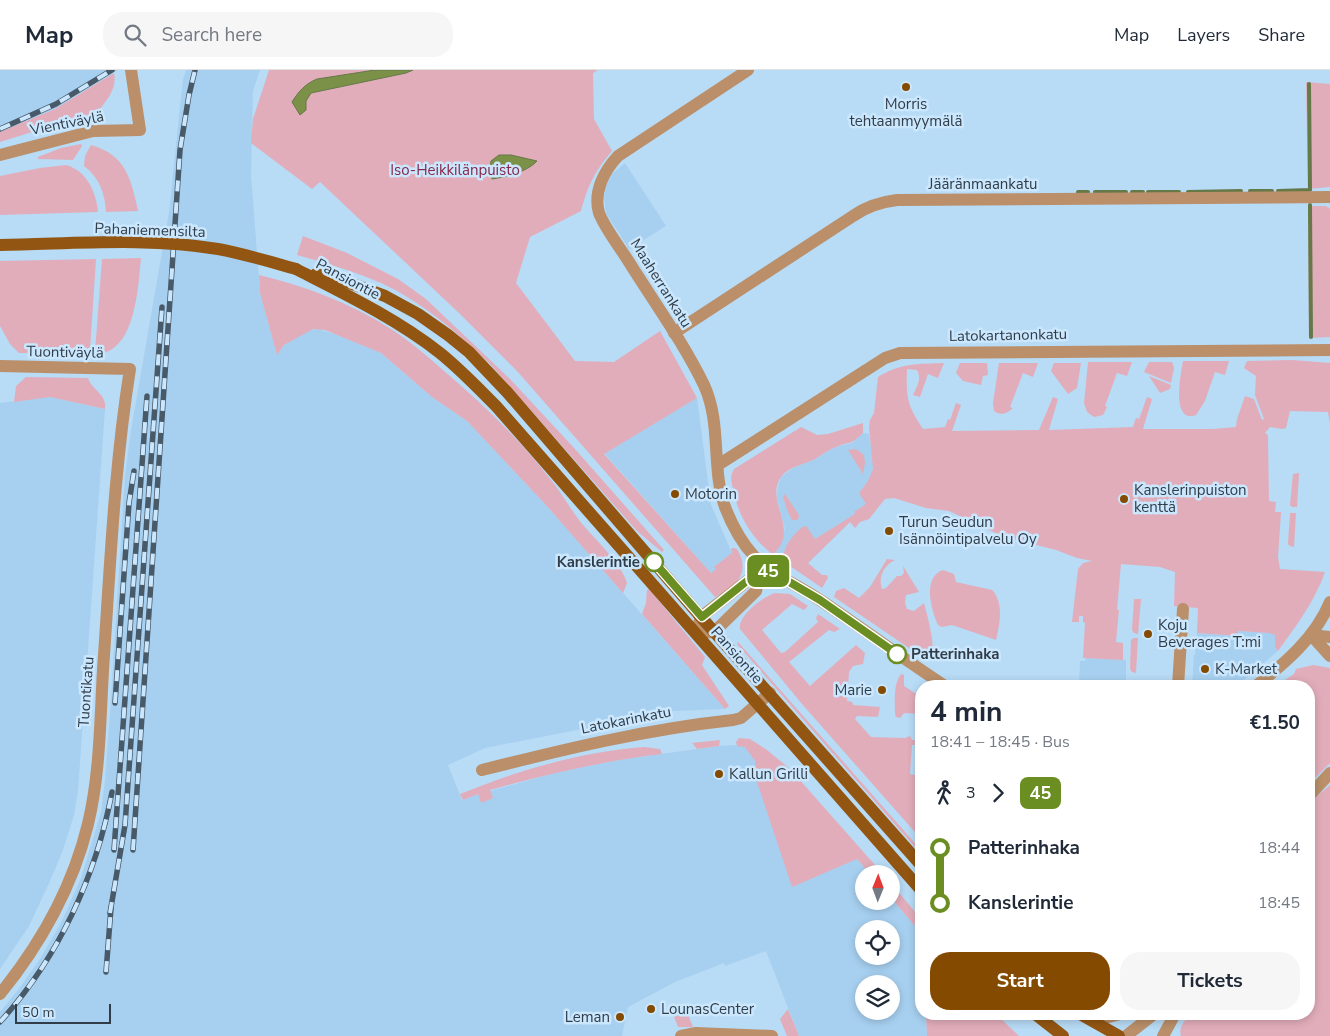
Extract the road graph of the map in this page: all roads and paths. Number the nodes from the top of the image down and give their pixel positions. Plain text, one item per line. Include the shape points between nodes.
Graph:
1 (131, 70) edge
2 (748, 70) edge
3 (0, 155) edge
4 (1330, 198) edge
5 (0, 245) edge
6 (296, 270) junction
7 (674, 333) junction
8 (1330, 350) edge
9 (0, 366) edge
10 (130, 369) joint
11 (718, 465) junction
12 (769, 570) junction
13 (758, 581) junction
14 (1330, 602) edge
15 (1183, 609) dead end
16 (702, 617) junction
17 (714, 632) junction
18 (696, 633) junction
19 (1311, 635) junction
20 (1330, 637) edge
21 (1330, 656) edge
22 (936, 680) edge
23 (1178, 680) edge
24 (1263, 680) edge
25 (770, 693) junction
26 (758, 704) junction
27 (482, 770) dead end
28 (1330, 773) edge
29 (1315, 789) edge
30 (915, 858) edge
31 (915, 883) edge
32 (0, 994) edge
33 (1043, 1020) edge
34 (1098, 1020) edge
35 (1146, 1020) edge
36 (1172, 1020) edge
37 (1094, 1021) joint
38 (681, 1036) edge
39 (772, 1036) edge
40 (1063, 1036) edge
41 (1119, 1036) edge
42 (1126, 1036) edge
43 (1163, 1036) edge

1 - 3 street, Vientiväylä via 140,130 93,131
2 - 7 street, Maaherrankatu via 618,156 606,170 597,195 600,217
4 - 7 street, Jääränmaankatu via 897,200 878,203 852,216
5 - 6 main road, Pahaniemensilta, bridge via 185,245 238,253
6 - 16 main road, Pansiontie via 347,282 385,296 418,314 469,352 520,406
6 - 18 main road, Pansiontie via 408,331 455,365 496,406
7 - 11 street, Maaherrankatu via 704,385 711,405
8 - 11 street, Latokartanonkatu via 900,353 885,358
9 - 10 street, Tuontiväylä
10 - 32 street, Tuontikatu via 116,473 98,759 92,807 63,894 34,947
11 - 12 street, Maaherrankatu via 724,505 732,524 745,545
12 - 13 street
12 - 22 street via 820,600
13 - 16 street via 747,581
13 - 17 street via 756,590
14 - 19 street
15 - 23 street
16 - 17 main road, Pansiontie
16 - 18 street
17 - 18 street
17 - 25 main road, Pansiontie
18 - 26 main road, Pansiontie
19 - 20 street
19 - 21 street
19 - 24 street
25 - 26 street, Latokarinkatu
25 - 30 main road, Pansiontie
26 - 27 street, Latokarinkatu via 733,720 616,738
26 - 31 main road, Pansiontie
28 - 29 street
33 - 40 main road
34 - 37 street
35 - 42 street
36 - 43 street
37 - 41 main road
38 - 39 street via 696,1033

